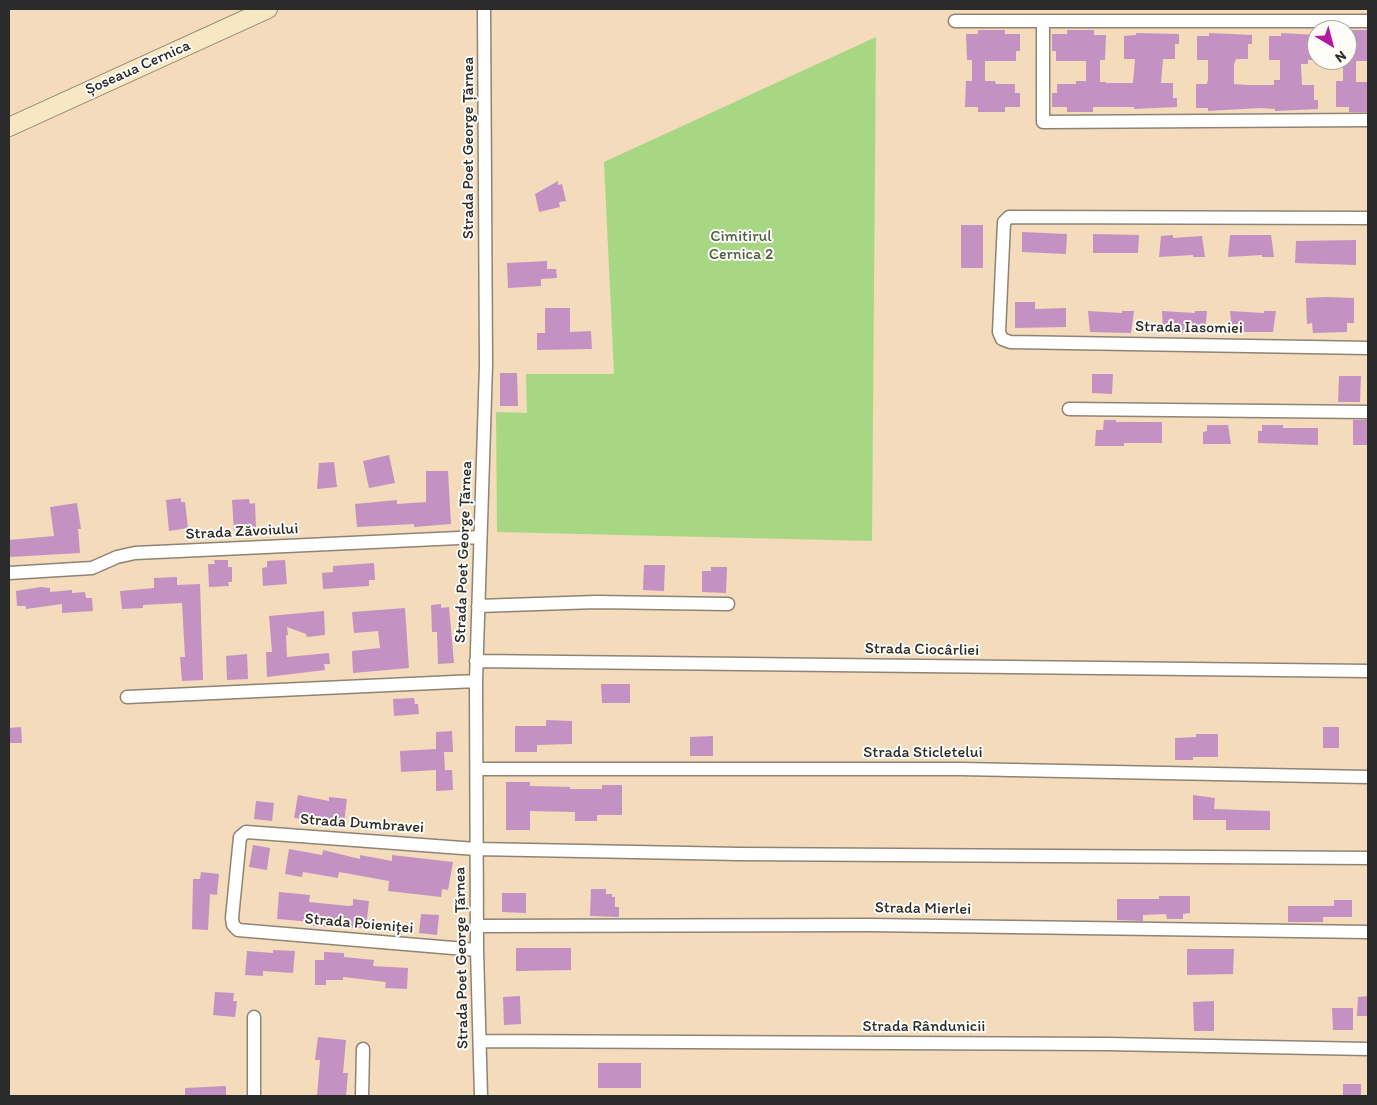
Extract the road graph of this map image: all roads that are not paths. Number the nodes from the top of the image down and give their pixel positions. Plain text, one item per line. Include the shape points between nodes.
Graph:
1 (268, 9) edge
2 (484, 9) edge
3 (1368, 21) edge
4 (955, 22) dead end
5 (1043, 22) junction
6 (1368, 120) edge
7 (9, 126) edge
8 (1368, 218) edge
9 (1368, 348) edge
10 (1069, 408) dead end
11 (1368, 412) edge
12 (480, 537) junction
13 (9, 573) edge
14 (728, 604) dead end
15 (478, 606) junction
16 (476, 661) junction
17 (1368, 671) edge
18 (476, 681) junction
19 (127, 697) dead end
20 (477, 769) junction
21 (1368, 777) edge
22 (476, 849) junction
23 (1368, 858) edge
24 (476, 926) junction
25 (238, 930) joint
26 (1368, 932) edge
27 (477, 950) junction
28 (254, 1018) dead end
29 (480, 1040) junction
30 (1368, 1048) edge
31 (363, 1049) dead end
32 (254, 1096) edge
33 (362, 1096) edge
34 (482, 1096) edge

1 - 7 main road, Șoseaua Cernica
2 - 12 street, Strada Poet George Țărnea via 486,365
3 - 5 street
4 - 5 street
5 - 6 street via 1043,122
8 - 9 street, Strada Iasomiei via 1010,216 1004,222 999,332 1002,339 1010,342
10 - 11 street
12 - 13 street, Strada Zăvoiului via 136,553 92,568
12 - 15 street, Strada Poet George Țărnea
14 - 15 street via 596,602
15 - 16 street, Strada Poet George Țărnea
16 - 17 street, Strada Ciocârliei
16 - 18 street, Strada Poet George Țărnea
18 - 19 street
18 - 20 street, Strada Poet George Țărnea
20 - 21 street, Strada Sticletelui via 961,769
20 - 22 street, Strada Poet George Țărnea
22 - 23 street, Strada Dumbravei
22 - 24 street, Strada Poet George Țărnea
22 - 25 street, Strada Dumbravei via 246,832 240,837 238,847 232,909 233,926
24 - 26 street, Strada Mierlei via 870,925
24 - 27 street, Strada Poet George Țărnea
25 - 27 street, Strada Poieniței
27 - 29 street, Strada Poet George Țărnea
28 - 32 street
29 - 30 street, Strada Rândunicii
29 - 34 street, Strada Poet George Țărnea
31 - 33 street

